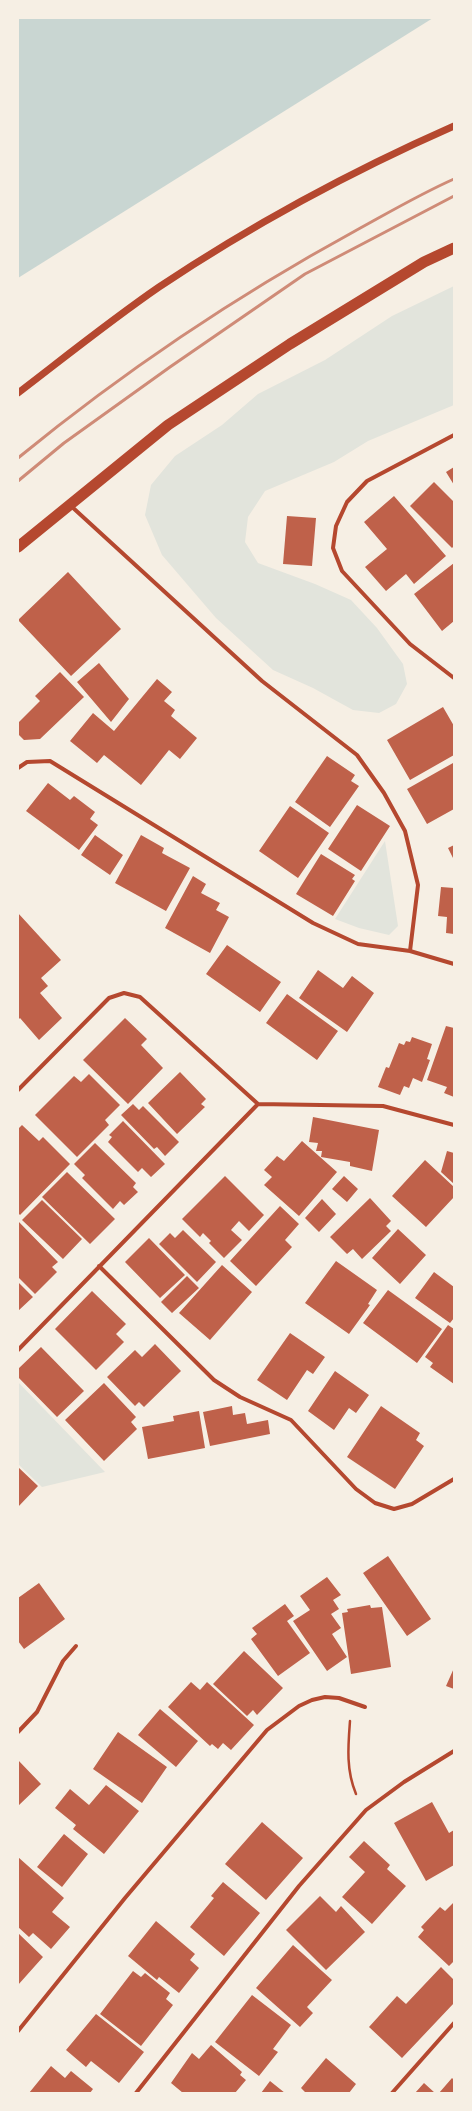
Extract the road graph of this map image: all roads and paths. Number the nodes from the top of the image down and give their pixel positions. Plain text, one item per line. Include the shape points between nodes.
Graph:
1 (454, 126) edge
2 (454, 248) edge
3 (18, 393) edge
4 (454, 435) edge
5 (70, 506) junction
6 (18, 547) edge
7 (454, 678) edge
8 (18, 768) edge
9 (410, 951) junction
10 (454, 964) edge
11 (18, 1090) edge
12 (258, 1104) junction
13 (454, 1125) edge
14 (100, 1266) junction
15 (18, 1350) edge
16 (454, 1479) edge
17 (76, 1646) dead end
18 (365, 1707) dead end
19 (350, 1718) dead end
20 (18, 1732) edge
21 (454, 1751) edge
22 (366, 1810) junction
23 (454, 2024) edge
24 (18, 2031) edge
25 (136, 2093) edge
26 (392, 2093) edge

1 - 3 street via 327,188 228,242 158,288
2 - 5 highway via 424,262 290,344 174,421
4 - 7 street via 367,481 347,502 336,526 333,548 342,571 410,644
5 - 6 highway
5 - 9 street via 262,681 357,755 384,793 405,832 418,885
8 - 9 street via 27,762 50,761 313,923 358,944
9 - 10 street
11 - 12 street via 109,998 124,993 140,997
12 - 13 street via 383,1106
12 - 14 street
14 - 15 street
14 - 16 street via 214,1380 240,1397 291,1420 356,1489 375,1503 394,1509 412,1504
17 - 20 street via 63,1661 37,1712
18 - 24 street via 339,1698 325,1697 312,1700 299,1706 266,1730
19 - 22 path via 347,1762 351,1783
21 - 22 street via 404,1782
22 - 25 street via 300,1886
23 - 26 street

